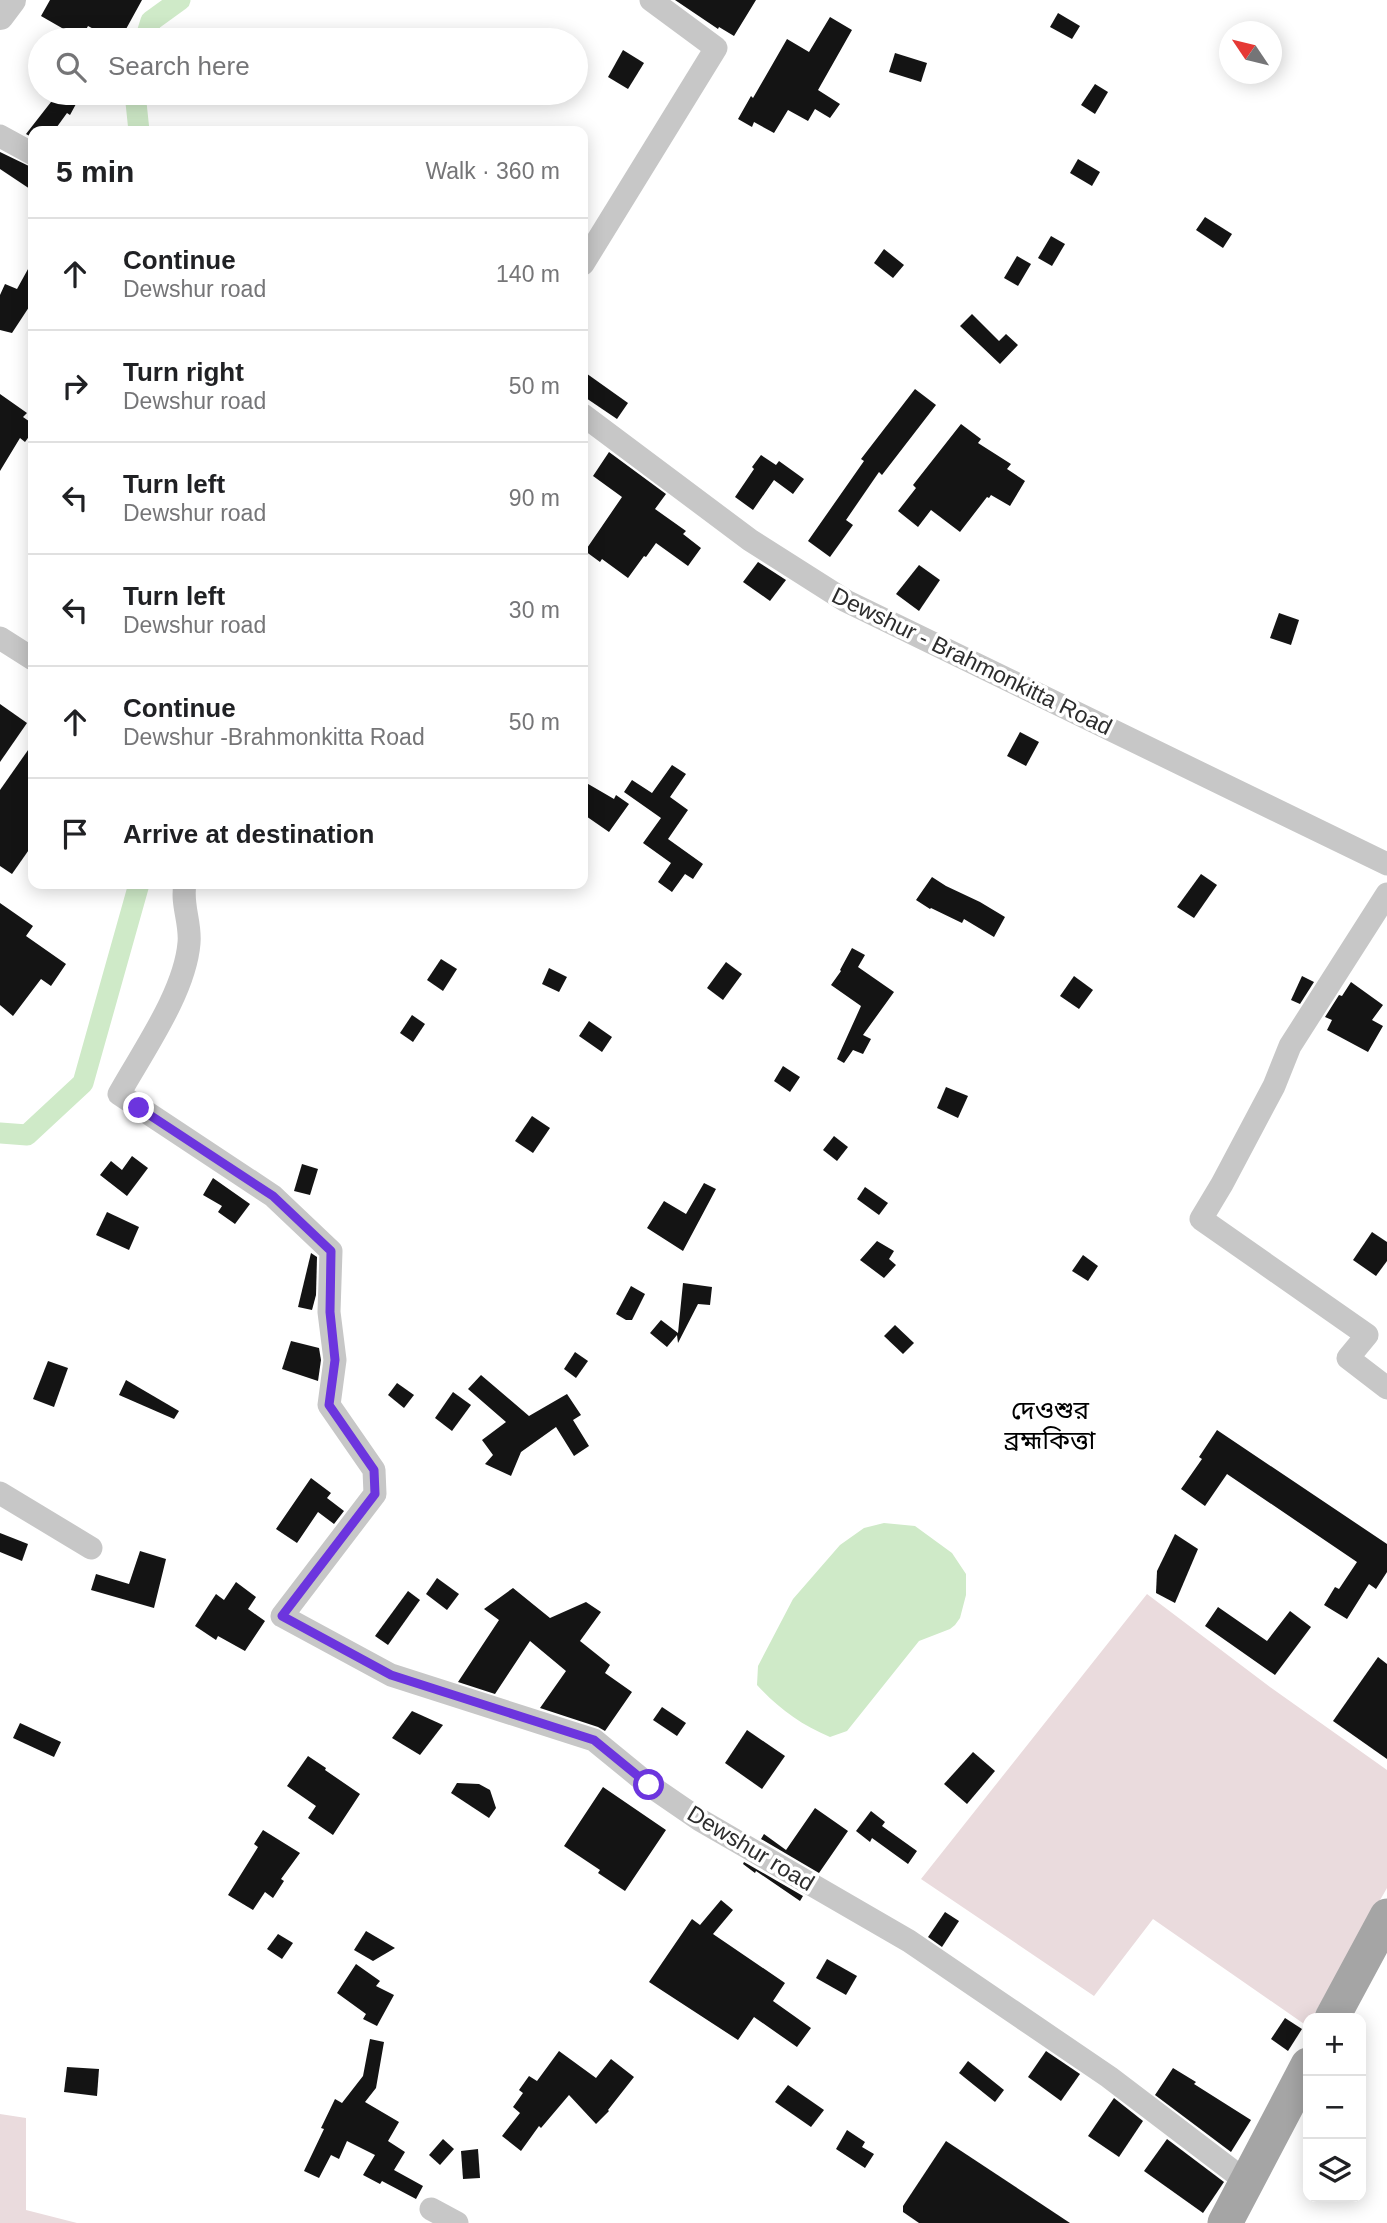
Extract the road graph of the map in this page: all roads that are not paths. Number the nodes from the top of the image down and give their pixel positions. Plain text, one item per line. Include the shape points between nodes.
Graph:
1 (12, 0) edge
2 (651, 0) edge
3 (0, 16) edge
4 (0, 136) edge
5 (28, 151) edge
6 (588, 256) edge
7 (588, 419) edge
8 (0, 638) edge
9 (28, 656) edge
10 (1387, 864) edge
11 (184, 889) edge
12 (1387, 894) edge
13 (1387, 1388) edge
14 (0, 1493) edge
15 (91, 1548) dead end
16 (1387, 1916) edge
17 (1335, 2013) edge
18 (1303, 2075) edge
19 (1247, 2182) junction
20 (431, 2209) dead end
21 (457, 2223) edge
22 (1225, 2223) edge

1 - 3 street
2 - 6 street via 716,48
4 - 5 street
7 - 10 street, Dewshur - Brahmonkitta Road via 750,540 846,601
8 - 9 street
11 - 19 street, Dewshur road via 190,942 177,992 119,1094 273,1196 331,1251 335,1360 329,1405 374,1470 375,1494 282,1616 391,1675 594,1740 700,1820 909,1941 1109,2077
12 - 13 street via 1290,1046 1274,1086 1201,1219 1367,1335 1348,1358
14 - 15 street
16 - 17 main road
18 - 19 main road
19 - 22 main road
20 - 21 street

